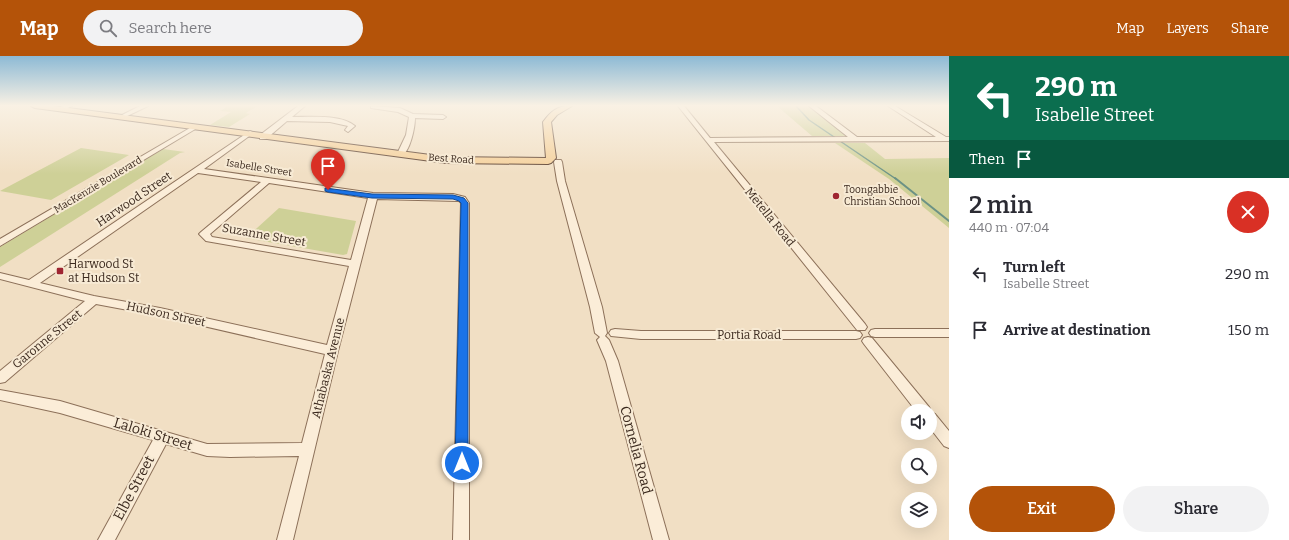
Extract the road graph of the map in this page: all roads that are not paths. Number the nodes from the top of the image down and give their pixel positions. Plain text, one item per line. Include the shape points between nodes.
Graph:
1 (192, 129) edge
2 (198, 129) edge
3 (274, 129) edge
4 (410, 129) edge
5 (548, 129) edge
6 (699, 129) edge
7 (841, 129) edge
8 (929, 129) edge
9 (248, 134) junction
10 (264, 136) junction
11 (947, 139) edge
12 (708, 140) junction
13 (855, 140) junction
14 (401, 154) junction
15 (553, 161) junction
16 (197, 170) junction
17 (268, 181) junction
18 (372, 196) junction
19 (0, 243) edge
20 (355, 264) junction
21 (2, 278) edge
22 (31, 284) junction
23 (94, 300) junction
24 (949, 333) edge
25 (865, 334) junction
26 (610, 336) junction
27 (332, 351) junction
28 (0, 378) edge
29 (0, 395) edge
30 (919, 404) edge
31 (937, 427) edge
32 (162, 437) junction
33 (949, 442) edge
34 (308, 449) junction
35 (106, 540) edge
36 (285, 540) edge
37 (461, 540) edge
38 (660, 540) edge

1 - 19 street, MacKenzie Boulevard
2 - 9 main road, Best Road
3 - 10 street
4 - 14 street
5 - 15 main road, Cornelia Road
6 - 12 street, Metella Road
7 - 13 street
8 - 11 street
9 - 10 main road, Best Road
9 - 16 street, Harwood Street
10 - 14 main road, Best Road
11 - 13 street
12 - 13 street
12 - 25 street, Metella Road
14 - 15 main road, Best Road via 462,161
15 - 26 street, Cornelia Road via 562,181 596,307
16 - 17 street, Isabelle Street
16 - 22 street, Harwood Street
17 - 18 street, Isabelle Street
17 - 20 street, Suzanne Street via 204,234 210,239
18 - 20 street, Athabaska Avenue
18 - 37 street, Isabelle Street via 453,197 462,199 465,203
20 - 27 street, Athabaska Avenue
21 - 22 street, Hudson Street
22 - 23 street, Hudson Street
23 - 27 street, Hudson Street via 160,312
23 - 28 street, Garonne Street
24 - 25 street, Portia Road
25 - 26 street, Portia Road
25 - 30 street, Metella Road
26 - 38 street, Cornelia Road via 612,361
27 - 34 street, Athabaska Avenue
29 - 32 street, Laloki Street via 60,407
31 - 33 street
32 - 34 street, Laloki Street via 196,448 219,451
32 - 35 street, Elbe Street
34 - 36 street, Athabaska Avenue

